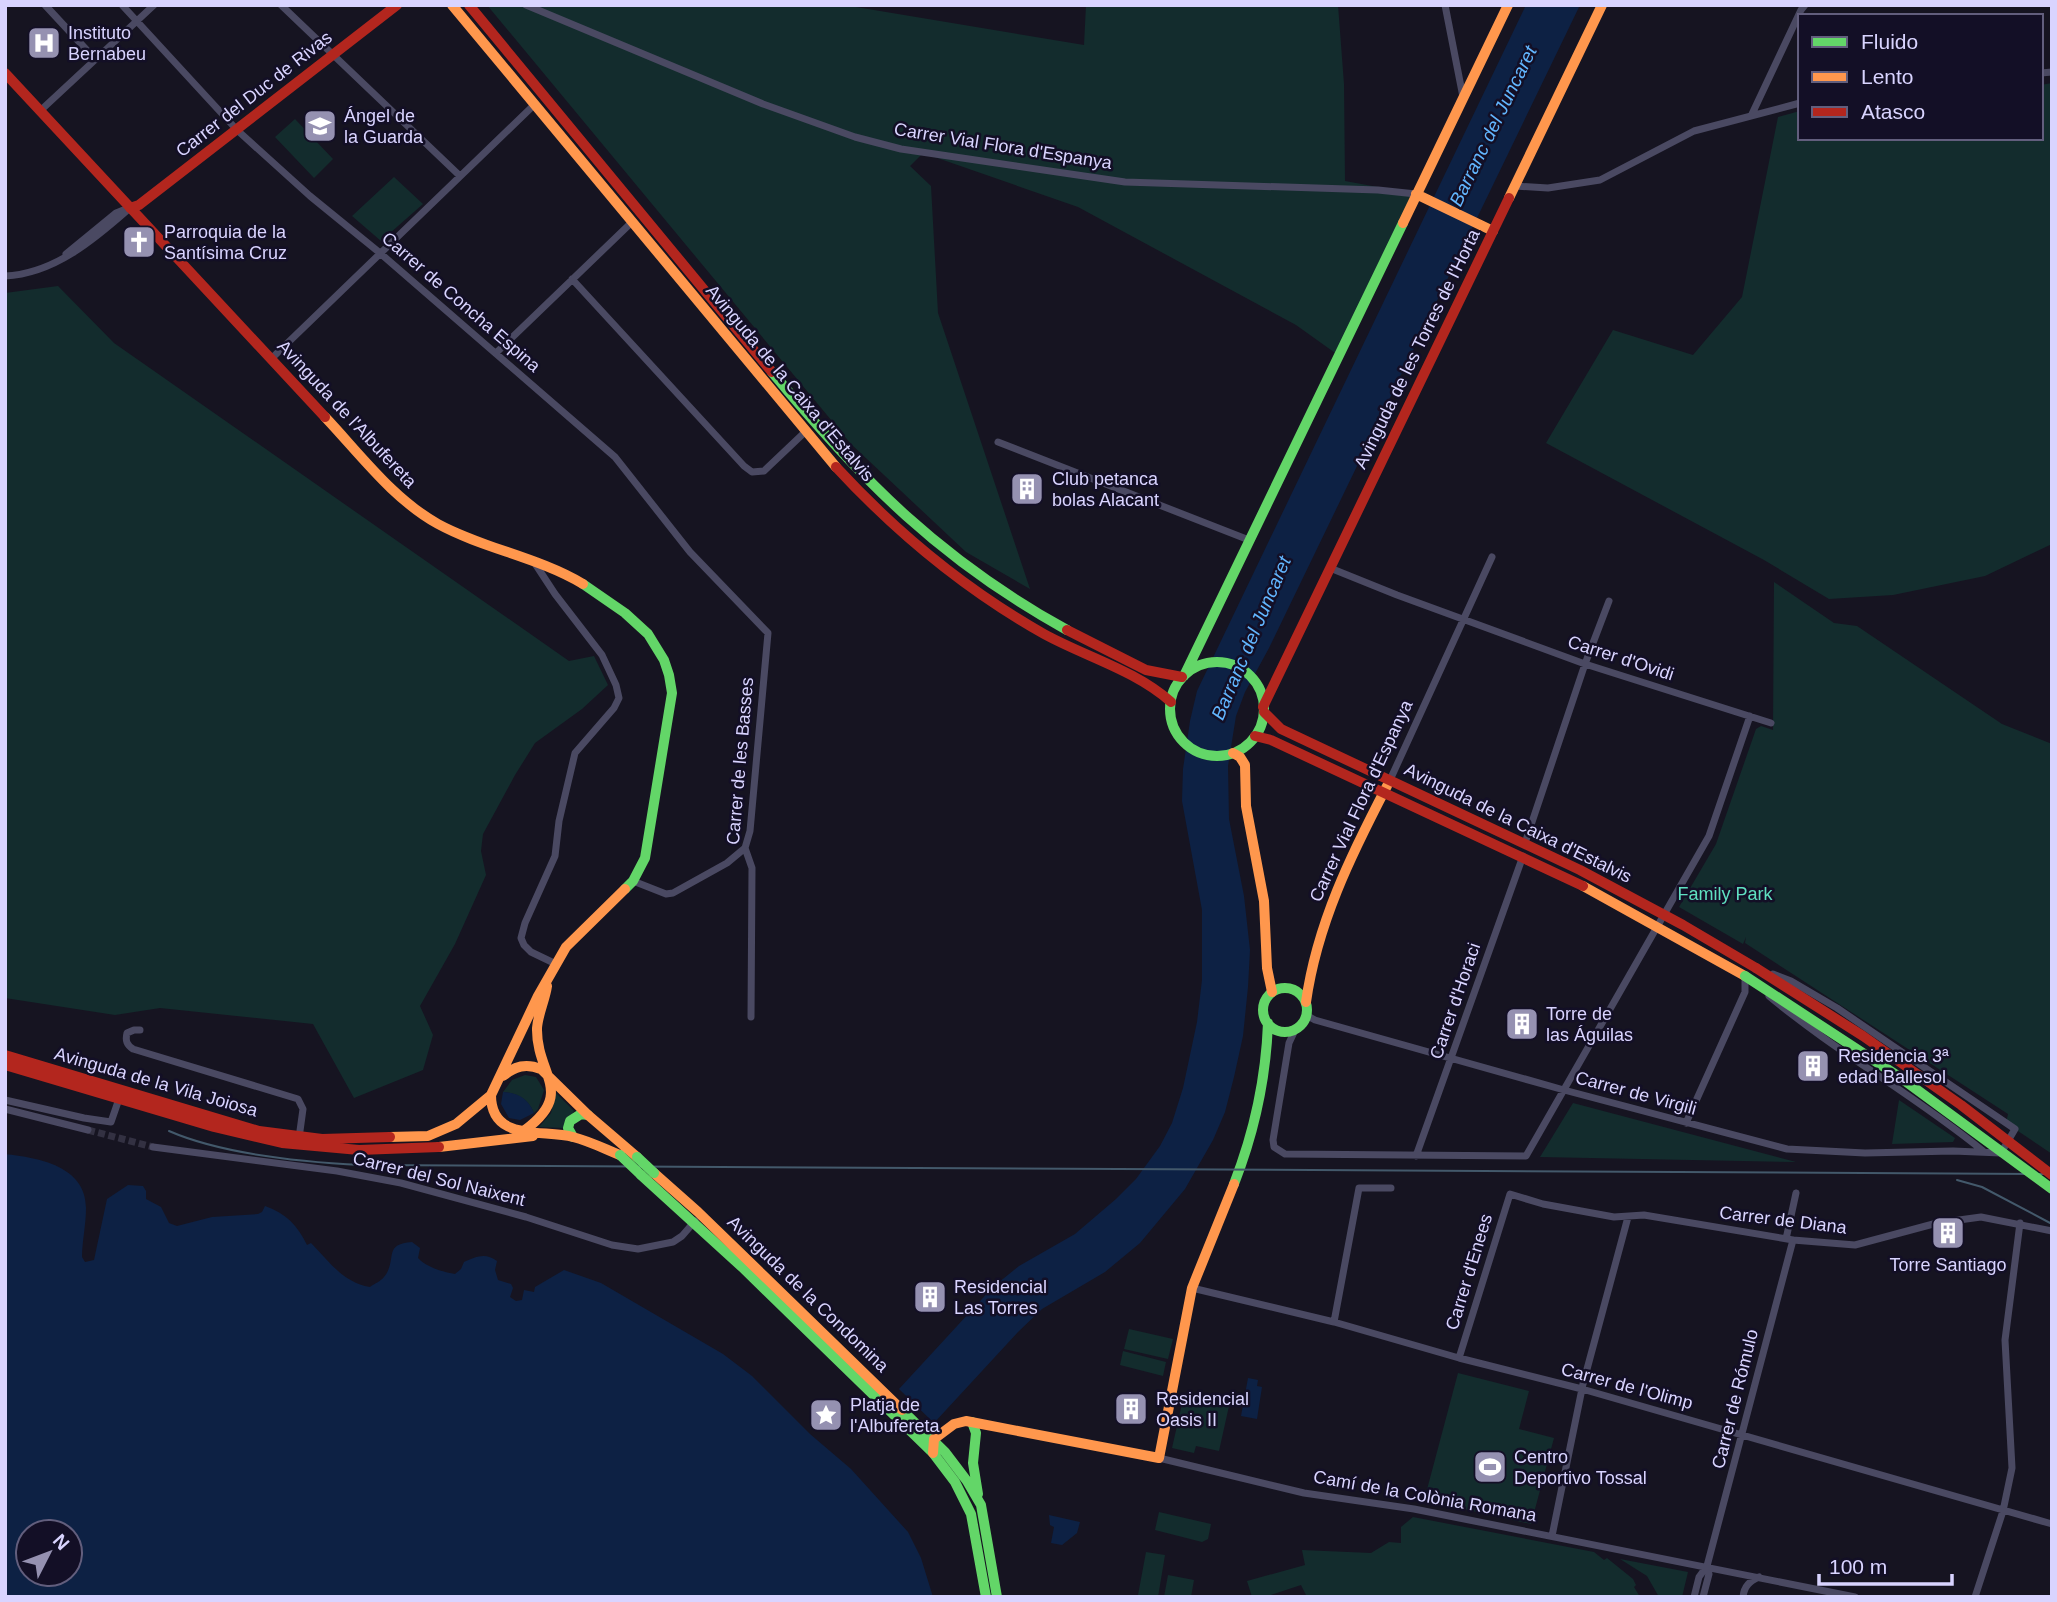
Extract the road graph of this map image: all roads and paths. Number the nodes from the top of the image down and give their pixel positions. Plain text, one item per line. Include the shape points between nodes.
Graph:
1 (46, 5) edge
2 (122, 5) edge
3 (155, 5) edge
4 (281, 5) edge
5 (397, 5) edge
6 (452, 5) edge
7 (468, 5) edge
8 (526, 5) edge
9 (1445, 5) edge
10 (1508, 5) edge
11 (1602, 5) edge
12 (1798, 16) edge
13 (136, 22) junction
14 (334, 55) junction
15 (95, 59) junction
16 (5, 73) edge
17 (1463, 97) junction
18 (1798, 103) edge
19 (534, 104) junction
20 (40, 111) junction
21 (1752, 114) junction
22 (237, 130) junction
23 (460, 176) junction
24 (1515, 186) junction
25 (1416, 194) junction
26 (130, 208) junction
27 (632, 222) junction
28 (1493, 231) junction
29 (380, 253) junction
30 (5, 276) edge
31 (572, 279) junction
32 (496, 353) junction
33 (271, 359) junction
34 (805, 432) junction
35 (998, 442) dead end
36 (1248, 540) junction
37 (1492, 557) dead end
38 (534, 561) junction
39 (1330, 568) junction
40 (1609, 601) dead end
41 (1464, 619) junction
42 (768, 633) joint
43 (1585, 664) junction
44 (1183, 676) junction
45 (1171, 702) junction
46 (1263, 710) junction
47 (1750, 716) junction
48 (1771, 723) dead end
49 (1255, 736) junction
50 (1233, 753) junction
51 (1390, 780) junction
52 (1384, 791) junction
53 (1525, 843) junction
54 (745, 848) junction
55 (1523, 856) junction
56 (633, 881) junction
57 (1665, 915) junction
58 (1658, 926) junction
59 (556, 964) junction
60 (1756, 968) junction
61 (1745, 976) junction
62 (547, 983) junction
63 (1272, 992) junction
64 (1306, 1002) junction
65 (1306, 1015) junction
66 (751, 1017) dead end
67 (1268, 1023) junction
68 (1296, 1028) junction
69 (140, 1030) dead end
70 (1283, 1031) junction
71 (541, 1048) junction
72 (5, 1055) edge
73 (1267, 1055) junction
74 (1452, 1059) junction
75 (5, 1065) edge
76 (549, 1077) junction
77 (499, 1080) junction
78 (1564, 1090) junction
79 (120, 1094) junction
80 (569, 1094) junction
81 (491, 1095) junction
82 (5, 1100) edge
83 (5, 1109) edge
84 (588, 1115) junction
85 (1686, 1123) junction
86 (88, 1130) tunnel mouth
87 (523, 1130) junction
88 (548, 1133) junction
89 (573, 1137) junction
90 (499, 1140) junction
91 (1969, 1140) junction
92 (298, 1141) junction
93 (153, 1147) tunnel mouth
94 (1965, 1151) junction
95 (1984, 1152) junction
96 (1416, 1156) junction
97 (2052, 1175) edge
98 (1391, 1188) dead end
99 (2052, 1189) edge
100 (1796, 1193) dead end
101 (1510, 1195) joint
102 (1628, 1217) junction
103 (696, 1218) junction
104 (2020, 1223) junction
105 (2052, 1231) edge
106 (1789, 1240) junction
107 (1192, 1288) junction
108 (1334, 1322) junction
109 (1459, 1358) junction
110 (1582, 1389) junction
111 (974, 1427) junction
112 (1743, 1435) junction
113 (927, 1437) junction
114 (1158, 1458) junction
115 (981, 1505) junction
116 (2003, 1511) junction
117 (2052, 1524) edge
118 (1552, 1536) junction
119 (1707, 1566) junction
120 (1760, 1577) junction
121 (986, 1597) edge
122 (997, 1597) edge
123 (1694, 1597) edge
124 (1703, 1597) edge
125 (1743, 1597) edge
126 (1855, 1597) edge
127 (1975, 1597) edge

1 - 15 street
2 - 13 street, Carrer de Concha Espina
3 - 13 street
4 - 14 street
5 - 14 main road, Carrer del Duc de Rivas
6 - 19 main road, Avinguda de la Caixa d'Estalvis
7 - 44 main road, Avinguda de la Caixa d'Estalvis via 830,443 883,499 933,544 1039,616 1156,673
8 - 25 street, Carrer Vial Flora d'Espanya via 763,104 901,149 1125,182
9 - 17 street
10 - 17 main road
11 - 24 main road, Avinguda de les Torres de l'Horta
12 - 21 street
13 - 15 street
13 - 22 street, Carrer de Concha Espina
14 - 22 main road, Carrer del Duc de Rivas
14 - 23 street
15 - 20 street
16 - 20 main road, Avinguda de l'Albufereta
17 - 25 main road
18 - 21 street
19 - 23 street
19 - 27 main road, Avinguda de la Caixa d'Estalvis
20 - 26 main road, Avinguda de l'Albufereta
21 - 24 street via 1694,131 1600,180 1548,188
22 - 26 main road, Carrer del Duc de Rivas
22 - 29 street, Carrer de Concha Espina
23 - 29 street
24 - 28 main road, Avinguda de les Torres de l'Horta
25 - 28 main road, Carrer Vial Flora d'Espanya
25 - 36 main road
26 - 30 street, Carrer del Duc de Rivas via 116,213 57,261 27,274
26 - 33 main road, Avinguda de l'Albufereta
27 - 31 street
27 - 34 main road, Avinguda de la Caixa d'Estalvis
28 - 39 main road, Avinguda de les Torres de l'Horta
29 - 32 street, Carrer de Concha Espina
29 - 33 street
31 - 32 street
31 - 34 street via 752,472 765,471
32 - 42 street, Carrer de Concha Espina via 615,457 690,552
33 - 38 main road, Avinguda de l'Albufereta via 412,508 458,534
34 - 45 main road, Avinguda de la Caixa d'Estalvis via 838,472 925,554 1033,628 1150,685
35 - 36 street
36 - 44 main road
37 - 41 street, Carrer Vial Flora d'Espanya
38 - 56 main road, Avinguda de l'Albufereta via 580,583 630,616 653,638 671,676 670,715 649,846
38 - 59 street via 602,655 619,698 575,753 555,856 521,938 531,952
39 - 41 street
39 - 46 main road, Avinguda de les Torres de l'Horta
40 - 43 street
41 - 43 street, Carrer d'Ovidi
41 - 51 street, Carrer Vial Flora d'Espanya
42 - 54 street, Carrer de les Basses
43 - 47 street, Carrer d'Ovidi
43 - 53 street
44 - 45 main road
44 - 46 main road via 1217,662 1235,666 1256,684
45 - 50 main road via 1171,717 1188,746 1206,755
46 - 49 main road
46 - 51 main road, Avinguda de la Caixa d'Estalvis via 1281,729
47 - 48 street, Carrer d'Ovidi
47 - 57 street via 1709,836
49 - 50 main road
49 - 52 main road, Avinguda de la Caixa d'Estalvis
50 - 63 main road via 1245,765 1246,807 1264,901
51 - 52 main road, Carrer Vial Flora d'Espanya
51 - 53 main road, Avinguda de la Caixa d'Estalvis
52 - 55 main road, Avinguda de la Caixa d'Estalvis
52 - 64 main road, Carrer Vial Flora d'Espanya via 1333,903 1312,964
53 - 57 main road, Avinguda de la Caixa d'Estalvis
54 - 56 street via 673,893
54 - 66 street, Carrer de les Basses via 752,868
55 - 58 main road, Avinguda de la Caixa d'Estalvis
55 - 74 street, Carrer d'Horaci
56 - 59 main road, Avinguda de l'Albufereta via 577,934
57 - 58 street
57 - 60 main road, Avinguda de la Caixa d'Estalvis
58 - 61 main road, Avinguda de la Caixa d'Estalvis
58 - 78 street
59 - 62 main road, Avinguda de l'Albufereta
60 - 95 street, Avinguda de la Caixa d'Estalvis via 1837,1007 2015,1129 2001,1153
60 - 97 main road, Avinguda de la Caixa d'Estalvis, bridge via 1863,1036
61 - 85 street via 1745,992
61 - 91 street, Avinguda de la Caixa d'Estalvis via 1792,1015
61 - 99 main road, Avinguda de la Caixa d'Estalvis, bridge via 1893,1071
62 - 71 main road, Avinguda de l'Albufereta via 537,1028
62 - 77 main road, Avinguda de l'Albufereta
63 - 64 main road via 1290,988
63 - 67 main road via 1263,1011
64 - 65 main road
65 - 68 main road
65 - 74 street, Carrer de Virgili
67 - 70 main road
67 - 73 main road
68 - 70 main road
68 - 96 street via 1289,1043 1274,1147 1284,1154
69 - 92 street, Avinguda de la Vila Joiosa via 127,1033 128,1046 133,1049 298,1099 303,1109
70 - 73 main road
71 - 76 main road, Avinguda de l'Albufereta
71 - 80 main road, Avinguda de la Condomina
72 - 79 main road, Avinguda de la Vila Joiosa
73 - 107 main road via 1250,1136
74 - 78 street, Carrer de Virgili
74 - 96 street, Carrer d'Horaci
75 - 79 main road, Avinguda de la Vila Joiosa
76 - 77 main road via 526,1066 510,1070
76 - 80 main road, Avinguda de la Condomina
76 - 87 main road via 549,1109
77 - 81 main road, Avinguda de l'Albufereta
78 - 85 street, Carrer de Virgili
78 - 96 street via 1526,1156
79 - 82 street via 111,1122
79 - 92 main road, Avinguda de la Vila Joiosa
80 - 84 main road, Avinguda de la Condomina
81 - 87 main road via 498,1120 510,1129
81 - 92 main road, Avinguda de la Vila Joiosa via 456,1124 428,1136
83 - 86 street
84 - 89 main road via 570,1121
84 - 103 main road, Avinguda de la Condomina, bridge via 654,1173
85 - 94 street, Carrer de Virgili via 1787,1149
87 - 88 main road, Avinguda de la Condomina
87 - 90 main road, Avinguda de la Vila Joiosa
88 - 89 main road, Avinguda de la Condomina
88 - 90 main road, Avinguda de la Vila Joiosa
89 - 103 main road, Avinguda de la Condomina, bridge via 620,1155
90 - 92 main road, Avinguda de la Vila Joiosa via 406,1151
91 - 94 street
91 - 95 street, Avinguda de la Caixa d'Estalvis
93 - 103 street, Carrer del Sol Naixent via 393,1182 638,1249 673,1242
94 - 95 street, Carrer de Virgili
98 - 108 street via 1359,1188
100 - 106 street, Carrer de Rómulo
101 - 102 street, Carrer de Diana via 1586,1213
101 - 109 street, Carrer d'Enees
102 - 106 street, Carrer de Diana via 1644,1215
102 - 110 street
103 - 113 main road, Avinguda de la Condomina
104 - 105 street, Carrer de Diana
104 - 106 street, Carrer de Diana via 1981,1217 1937,1223 1855,1245
104 - 116 street via 2005,1340 2012,1468
106 - 112 street, Carrer de Rómulo
107 - 108 street, Carrer de l'Olimp
107 - 114 main road
108 - 109 street, Carrer de l'Olimp
109 - 110 street, Carrer de l'Olimp
110 - 112 street, Carrer de l'Olimp
110 - 118 street
111 - 113 main road via 958,1422
111 - 114 main road, Camí de la Colònia Romana
111 - 115 main road via 973,1463
112 - 116 street, Carrer de l'Olimp
112 - 119 street, Carrer de Rómulo
113 - 115 main road, Avinguda de la Condomina via 967,1480
113 - 121 main road via 971,1514
114 - 118 street, Camí de la Colònia Romana via 1304,1493
115 - 122 main road, Avinguda de la Condomina
116 - 117 street, Carrer de l'Olimp
116 - 127 street
118 - 119 street, Camí de la Colònia Romana
119 - 120 street, Camí de la Colònia Romana
119 - 123 street
119 - 124 street
120 - 125 street via 1750,1581
120 - 126 street, Camí de la Colònia Romana

